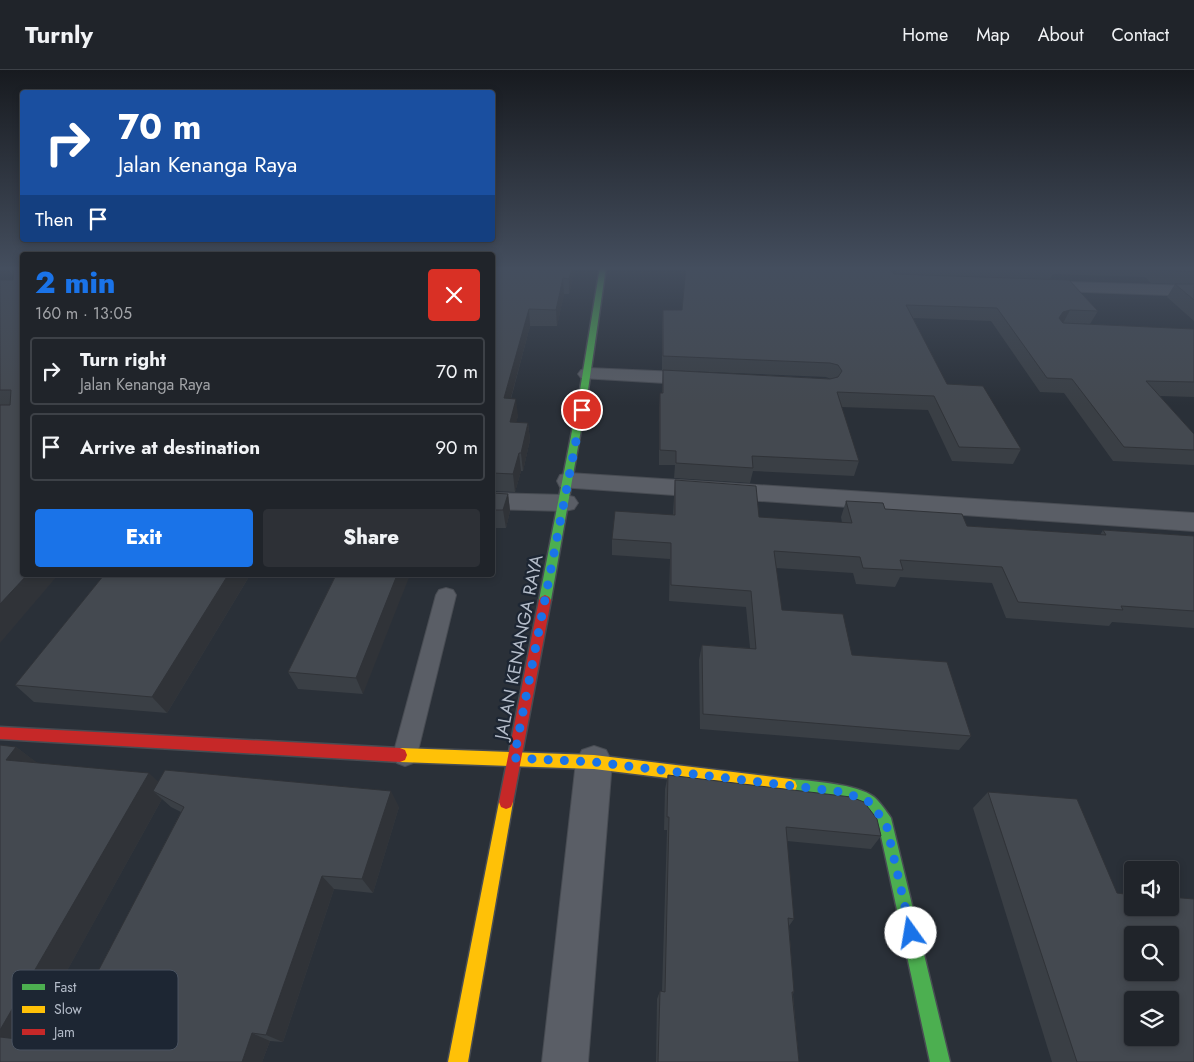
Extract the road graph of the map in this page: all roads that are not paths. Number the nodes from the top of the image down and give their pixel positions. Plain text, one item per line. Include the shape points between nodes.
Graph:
1 (597, 313) edge
2 (588, 374) junction
3 (716, 380) edge
4 (567, 492) junction
5 (495, 501) edge
6 (1194, 522) edge
7 (446, 595) dead end
8 (0, 733) edge
9 (405, 755) junction
10 (514, 758) junction
11 (594, 762) junction
12 (458, 1062) edge
13 (565, 1062) edge
14 (940, 1062) edge

1 - 2 street, JALAN KENANGA RAYA
2 - 3 street
2 - 4 street, JALAN KENANGA RAYA
4 - 5 street
4 - 6 street
4 - 10 street, JALAN KENANGA RAYA
7 - 9 lane
8 - 9 street
9 - 10 street
10 - 11 street
10 - 12 street, JALAN KENANGA RAYA
11 - 13 street
11 - 14 street via 843,792 868,801 886,823

